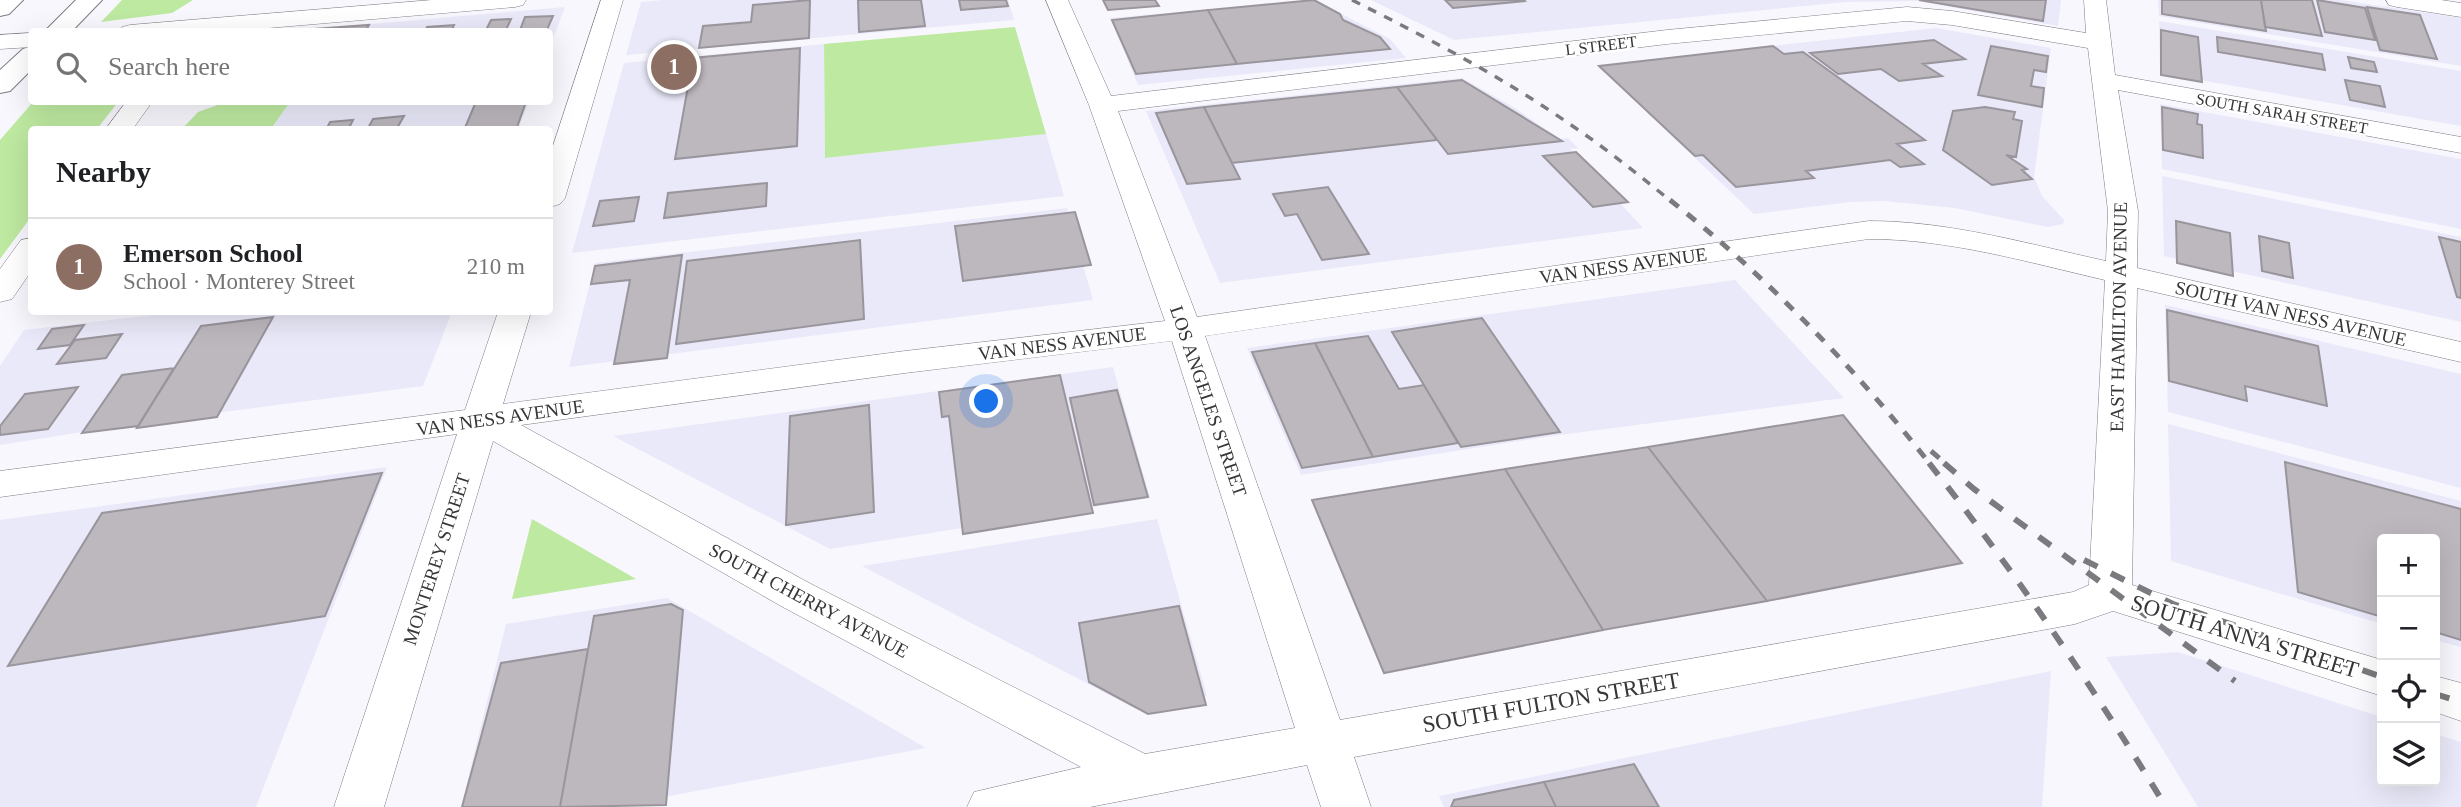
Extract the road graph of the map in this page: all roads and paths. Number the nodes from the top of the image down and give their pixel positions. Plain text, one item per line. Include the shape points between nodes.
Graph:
1 (11, 0) edge
2 (214, 0) edge
3 (515, 0) edge
4 (612, 0) edge
5 (1057, 0) edge
6 (2095, 0) edge
7 (2397, 0) edge
8 (85, 5) edge
9 (0, 9) edge
10 (2461, 10) edge
11 (276, 19) junction
12 (60, 28) edge
13 (194, 28) edge
14 (201, 28) edge
15 (28, 40) edge
16 (0, 42) edge
17 (2100, 43) junction
18 (16, 69) edge
19 (2103, 80) junction
20 (0, 101) edge
21 (137, 105) edge
22 (1102, 105) junction
23 (121, 126) edge
24 (2461, 145) edge
25 (556, 154) edge
26 (553, 176) edge
27 (28, 253) edge
28 (2121, 273) junction
29 (0, 292) edge
30 (513, 315) edge
31 (1185, 328) junction
32 (2461, 352) edge
33 (481, 419) junction
34 (0, 484) edge
35 (2109, 594) junction
36 (2377, 676) edge
37 (2440, 696) edge
38 (2461, 702) edge
39 (1324, 744) junction
40 (1141, 775) junction
41 (359, 807) edge
42 (992, 807) edge
43 (1346, 807) edge

1 - 9 highway
2 - 11 street via 218,10 228,14
2 - 13 street
3 - 11 street
4 - 25 street
5 - 22 street, LOS ANGELES STREET
6 - 17 street, EAST HAMILTON AVENUE
7 - 10 street
8 - 12 highway
11 - 14 street
15 - 16 street
17 - 19 street, EAST HAMILTON AVENUE
17 - 22 street, L STREET via 1907,14 1667,37
18 - 20 highway
19 - 24 street, SOUTH SARAH STREET
19 - 28 street, EAST HAMILTON AVENUE via 2123,211
21 - 23 street
22 - 31 street, LOS ANGELES STREET
25 - 26 street
27 - 29 street
28 - 31 street, VAN NESS AVENUE via 1942,235 1869,230
28 - 32 street, SOUTH VAN NESS AVENUE
28 - 35 street, EAST HAMILTON AVENUE
30 - 33 street, MONTEREY STREET
31 - 33 street, VAN NESS AVENUE
31 - 39 street, LOS ANGELES STREET
33 - 34 street, VAN NESS AVENUE
33 - 40 street, SOUTH CHERRY AVENUE via 796,595
33 - 41 street, MONTEREY STREET
35 - 36 street, SOUTH ANNA STREET
35 - 39 street, SOUTH FULTON STREET via 2075,608
37 - 38 street
39 - 40 street, SOUTH FULTON STREET
39 - 43 street, LOS ANGELES STREET
40 - 42 street, SOUTH FULTON STREET

